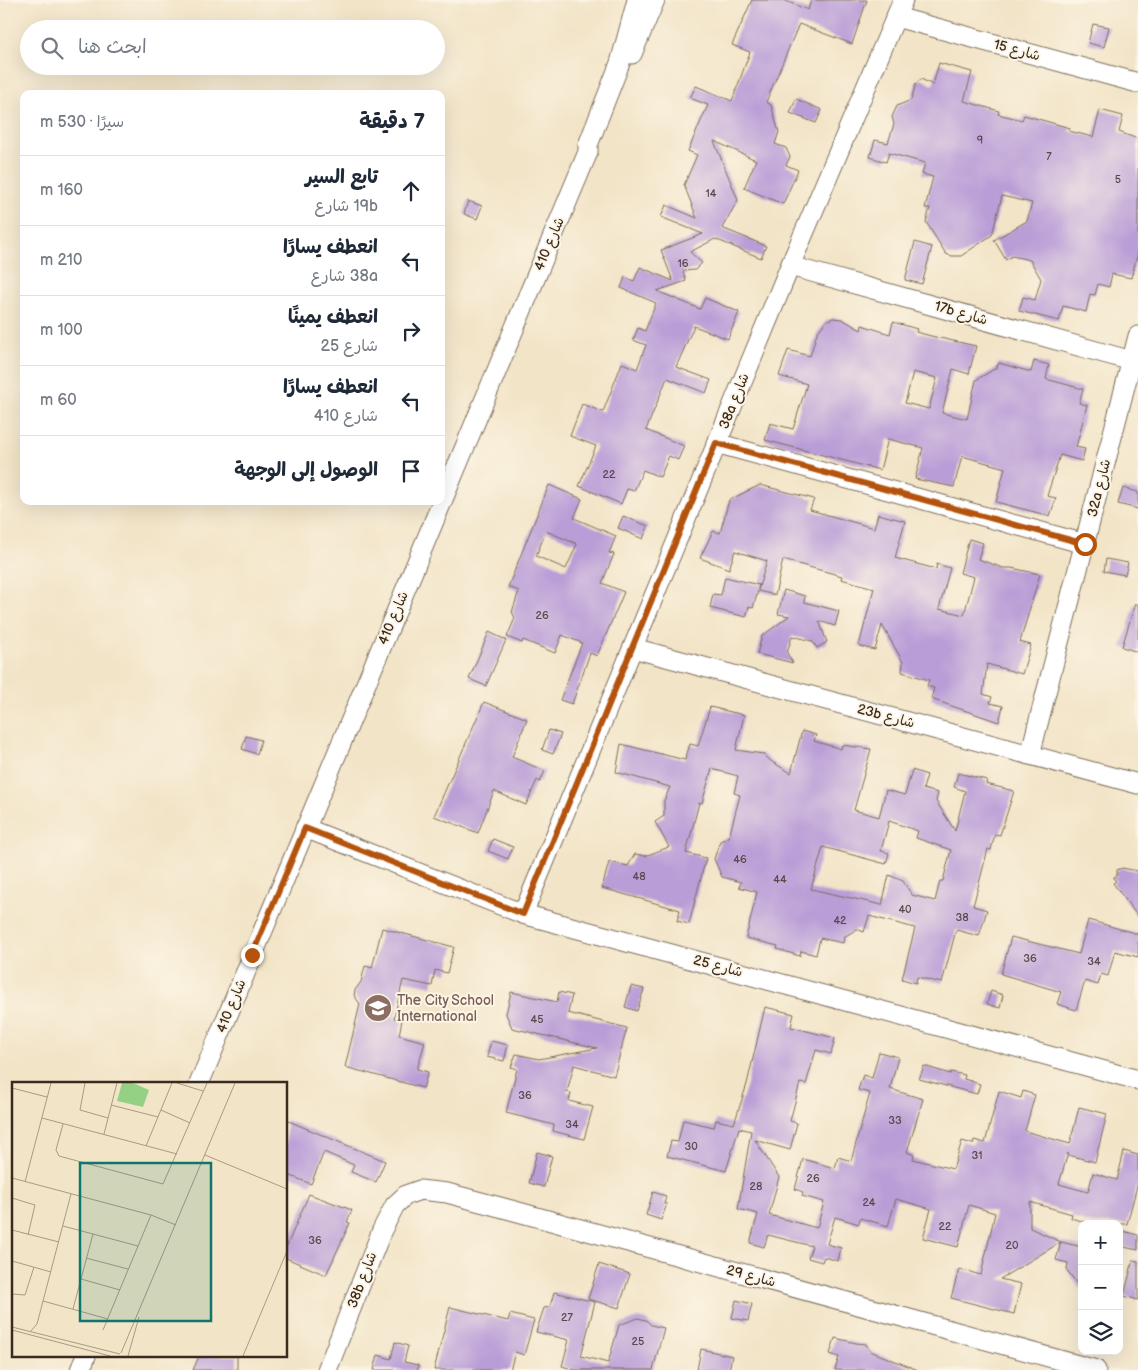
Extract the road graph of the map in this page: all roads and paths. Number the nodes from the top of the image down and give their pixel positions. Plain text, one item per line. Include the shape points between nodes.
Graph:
1 (637, 0) edge
2 (656, 0) edge
3 (903, 0) edge
4 (896, 18) junction
5 (1138, 84) edge
6 (588, 152) junction
7 (790, 266) junction
8 (1138, 336) edge
9 (1132, 361) junction
10 (716, 443) junction
11 (445, 494) edge
12 (440, 505) edge
13 (1085, 544) junction
14 (633, 648) junction
15 (1030, 755) junction
16 (1138, 784) edge
17 (305, 828) junction
18 (523, 914) junction
19 (1138, 1080) edge
20 (200, 1082) edge
21 (406, 1195) joint
22 (85, 1358) edge
23 (80, 1370) edge
24 (327, 1370) edge
25 (1096, 1370) edge

1 - 6 street, شارع 410 via 620,63
2 - 6 street, شارع 410
3 - 4 street, 38a شارع
4 - 5 street, شارع 15
4 - 7 street, 38a شارع
6 - 11 street, شارع 410
7 - 9 street, 17b شارع
7 - 10 street, 38a شارع
8 - 9 street, 32a شارع
9 - 13 street, 32a شارع
10 - 13 street
10 - 14 street, 38a شارع
12 - 17 street, شارع 410
13 - 15 street, 32a شارع
14 - 15 street, 23b شارع
14 - 18 street, 38a شارع
15 - 16 street, 23b شارع
17 - 18 street, شارع 25
17 - 20 street, شارع 410
18 - 19 street, شارع 25
21 - 24 street, 38b شارع via 396,1205 382,1230
21 - 25 street, شارع 29 via 420,1190 447,1194
22 - 23 street

